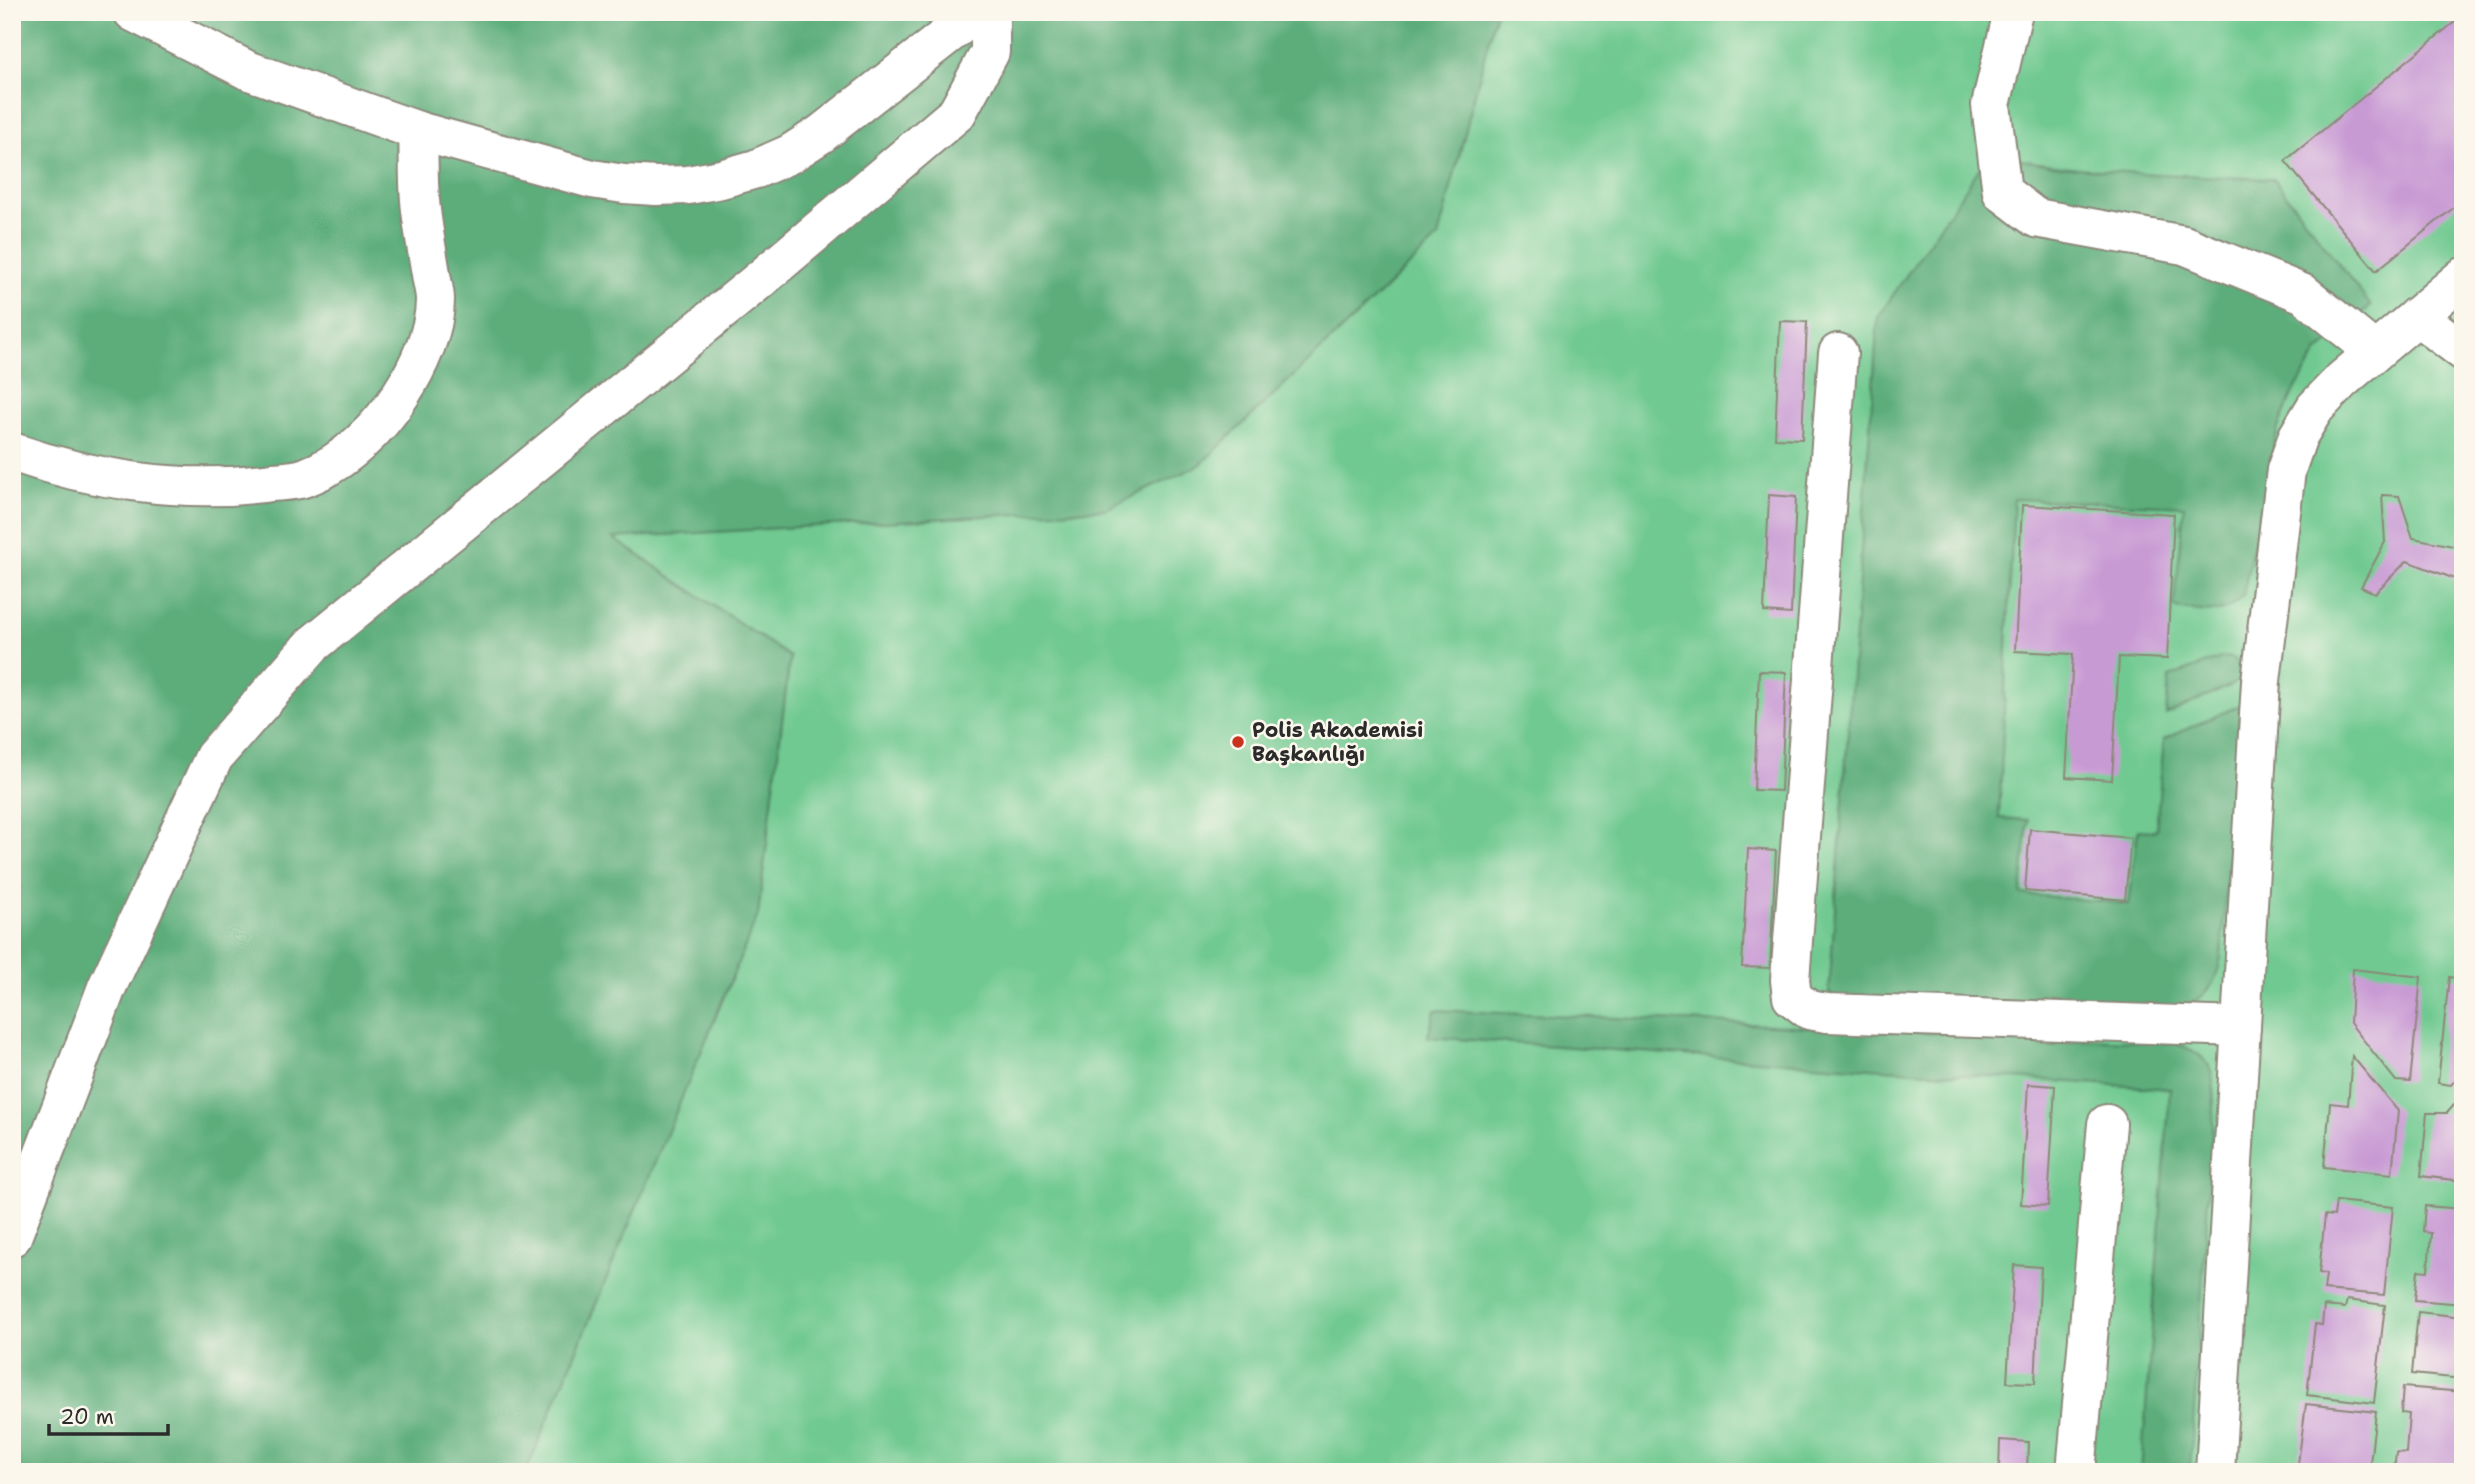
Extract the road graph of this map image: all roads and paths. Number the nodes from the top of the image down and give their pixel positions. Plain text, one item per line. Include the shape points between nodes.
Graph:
1 (134, 12) edge
2 (977, 12) edge
3 (990, 12) edge
4 (2013, 12) edge
5 (418, 131) junction
6 (2463, 277) edge
7 (2417, 316) junction
8 (2463, 351) edge
9 (2375, 352) junction
10 (1838, 353) dead end
11 (12, 452) edge
12 (2241, 1027) junction
13 (2107, 1124) dead end
14 (12, 1237) edge
15 (2076, 1472) edge
16 (2215, 1472) edge

1 - 5 lane via 247,70
2 - 5 lane via 821,134 790,154 720,179 667,186 592,179
3 - 14 lane via 990,52 957,113 312,645 214,757 107,987
4 - 9 lane via 1991,105 2002,192 2036,218 2184,245 2304,294
5 - 11 lane via 420,200 435,300 431,328 395,405 355,447 305,478 198,486 91,474
6 - 7 lane
7 - 8 lane
7 - 9 lane
9 - 12 lane via 2315,408 2298,436 2286,470 2261,681
10 - 12 lane via 1792,997 1809,1010 1827,1013
12 - 16 lane
13 - 15 lane

